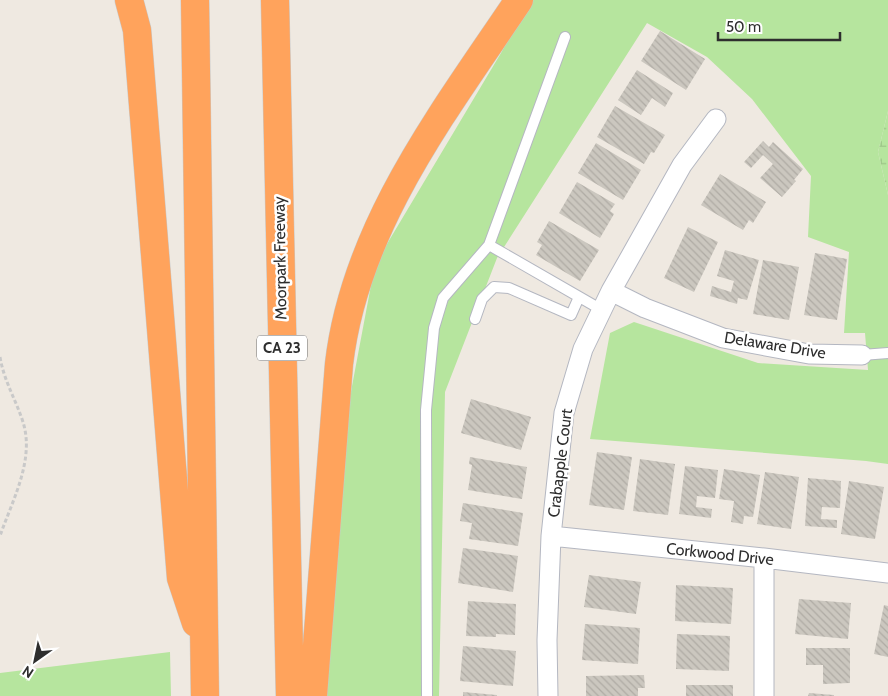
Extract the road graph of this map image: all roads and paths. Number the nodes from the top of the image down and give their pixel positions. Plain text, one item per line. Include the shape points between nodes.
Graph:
1 (129, 0) edge
2 (195, 0) edge
3 (275, 0) edge
4 (519, 0) edge
5 (565, 37) dead end
6 (716, 119) dead end
7 (489, 245) junction
8 (611, 291) junction
9 (579, 296) junction
10 (602, 310) junction
11 (475, 319) dead end
12 (888, 353) edge
13 (862, 355) joint
14 (0, 357) edge
15 (0, 536) edge
16 (551, 536) junction
17 (764, 558) junction
18 (888, 573) edge
19 (204, 647) junction
20 (205, 696) edge
21 (290, 696) edge
22 (313, 696) edge
23 (427, 696) edge
24 (548, 696) edge
25 (764, 696) edge

1 - 19 highway via 137,30 181,578
2 - 19 highway
3 - 21 highway, Moorpark Freeway / CA 23
4 - 22 highway via 416,154 369,251 350,305 339,364
5 - 7 lane
6 - 8 street, Crabapple Court via 682,165
7 - 9 lane
7 - 23 lane via 443,298 434,328 426,410
8 - 10 street, Crabapple Court
8 - 13 street, Delaware Drive via 645,308 723,338 809,354
9 - 10 lane
9 - 11 lane via 571,315 509,288 494,287 482,299
10 - 16 street, Crabapple Court via 583,350 564,413
12 - 13 lane, Delaware Drive
14 - 15 path via 26,439 20,481
16 - 17 street, Corkwood Drive
16 - 24 street, Crabapple Court
17 - 18 street, Corkwood Drive
17 - 25 street
19 - 20 highway

